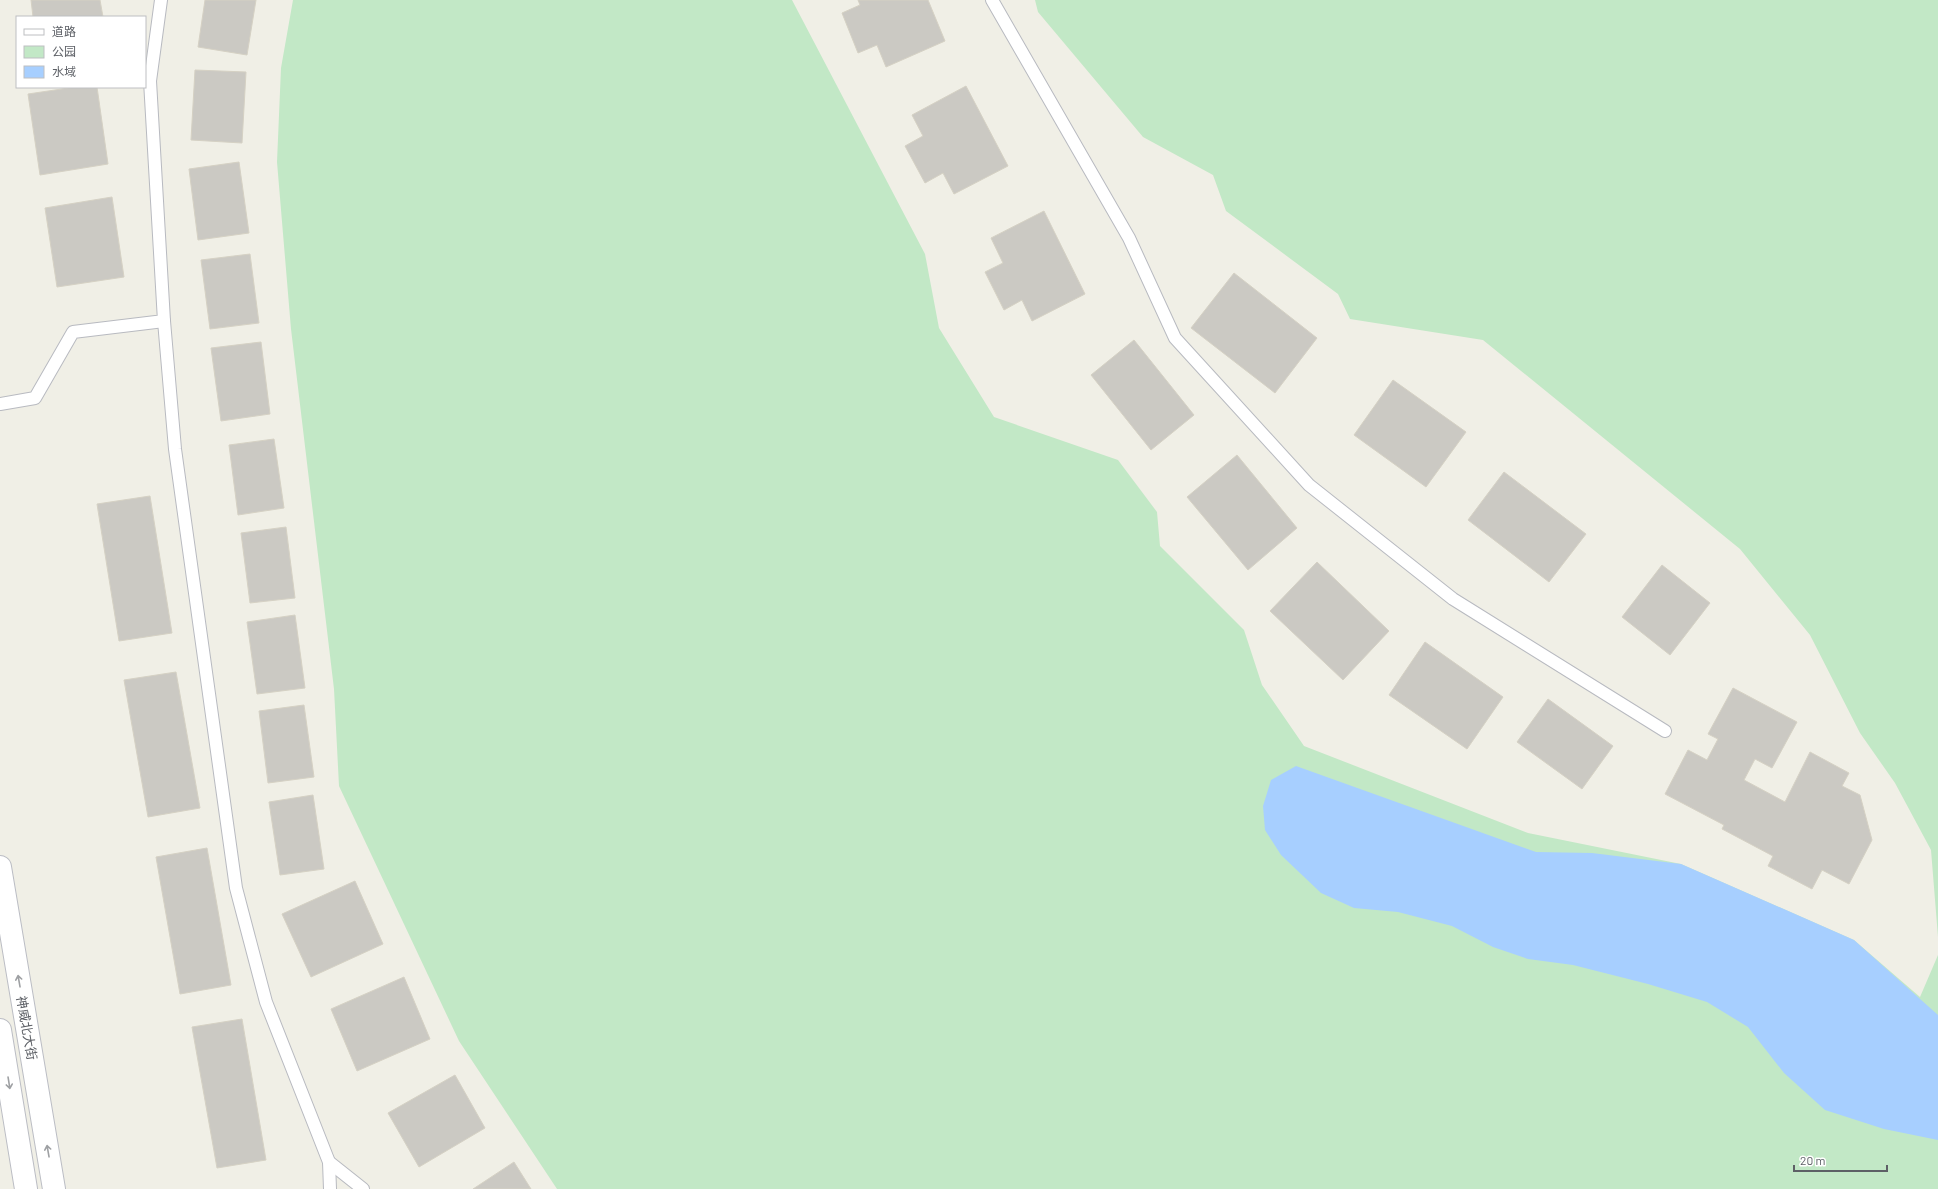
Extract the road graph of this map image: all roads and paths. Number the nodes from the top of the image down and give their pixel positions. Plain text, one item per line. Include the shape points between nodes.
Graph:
1 (161, 0) edge
2 (992, 0) edge
3 (164, 321) junction
4 (0, 404) edge
5 (1665, 731) dead end
6 (0, 867) edge
7 (0, 1030) edge
8 (329, 1162) junction
9 (26, 1189) edge
10 (54, 1189) edge
11 (330, 1189) edge
12 (363, 1189) edge

1 - 3 lane via 150,81
2 - 5 lane via 1128,238 1175,338 1309,485 1453,599
3 - 4 lane via 73,332 35,398
3 - 8 lane via 175,449 236,888 266,1002
10 -> 6 street, 神威北大街
7 -> 9 street, 神威北大街
8 - 11 lane
8 - 12 lane

